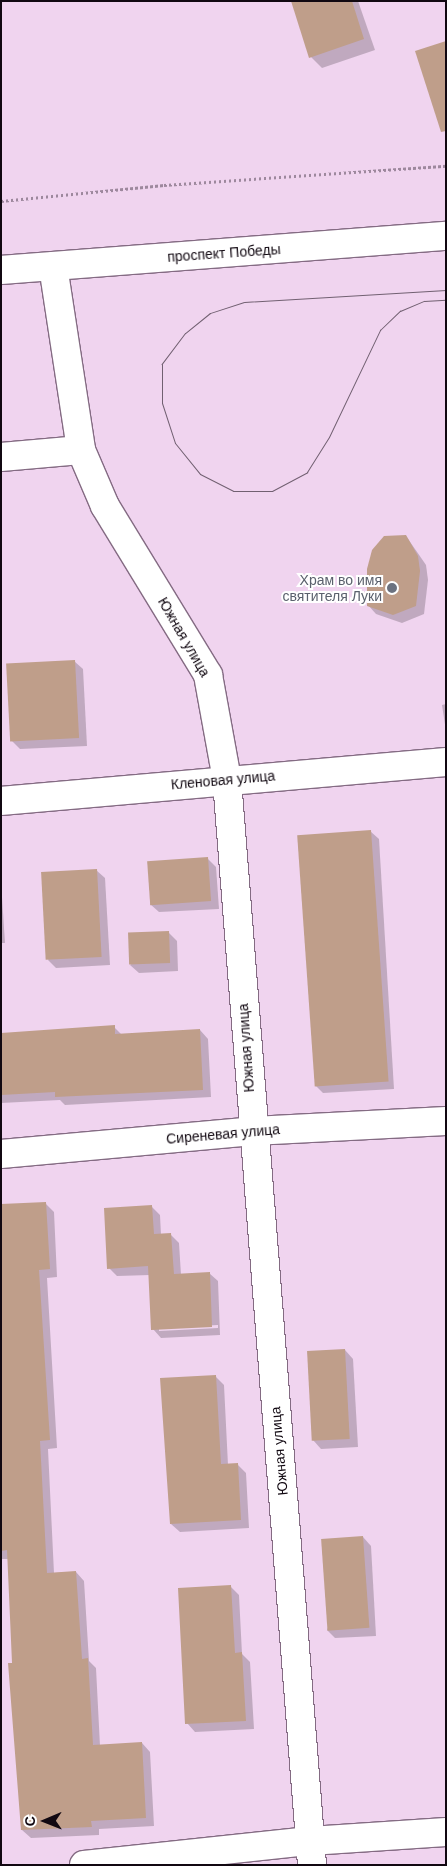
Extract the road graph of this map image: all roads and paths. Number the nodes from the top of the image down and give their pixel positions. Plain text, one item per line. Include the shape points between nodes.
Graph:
1 (446, 166) edge
2 (1, 201) edge
3 (446, 236) edge
4 (53, 266) junction
5 (1, 270) edge
6 (81, 450) junction
7 (1, 457) edge
8 (446, 762) edge
9 (226, 780) junction
10 (1, 800) edge
11 (446, 1121) edge
12 (253, 1131) junction
13 (1, 1154) edge
14 (446, 1832) edge
15 (311, 1853) edge
16 (84, 1865) edge

1 - 2 path via 164,185
3 - 4 street, проспект Победы
4 - 5 street, проспект Победы
4 - 6 street, Южная улица
6 - 7 street
6 - 9 street, Южная улица via 105,506 208,675
8 - 9 street, Кленовая улица
9 - 10 street, Кленовая улица
9 - 12 street, Южная улица
11 - 12 street, Сиреневая улица
12 - 13 street, Сиреневая улица
12 - 15 street, Южная улица
14 - 15 street
15 - 16 street

